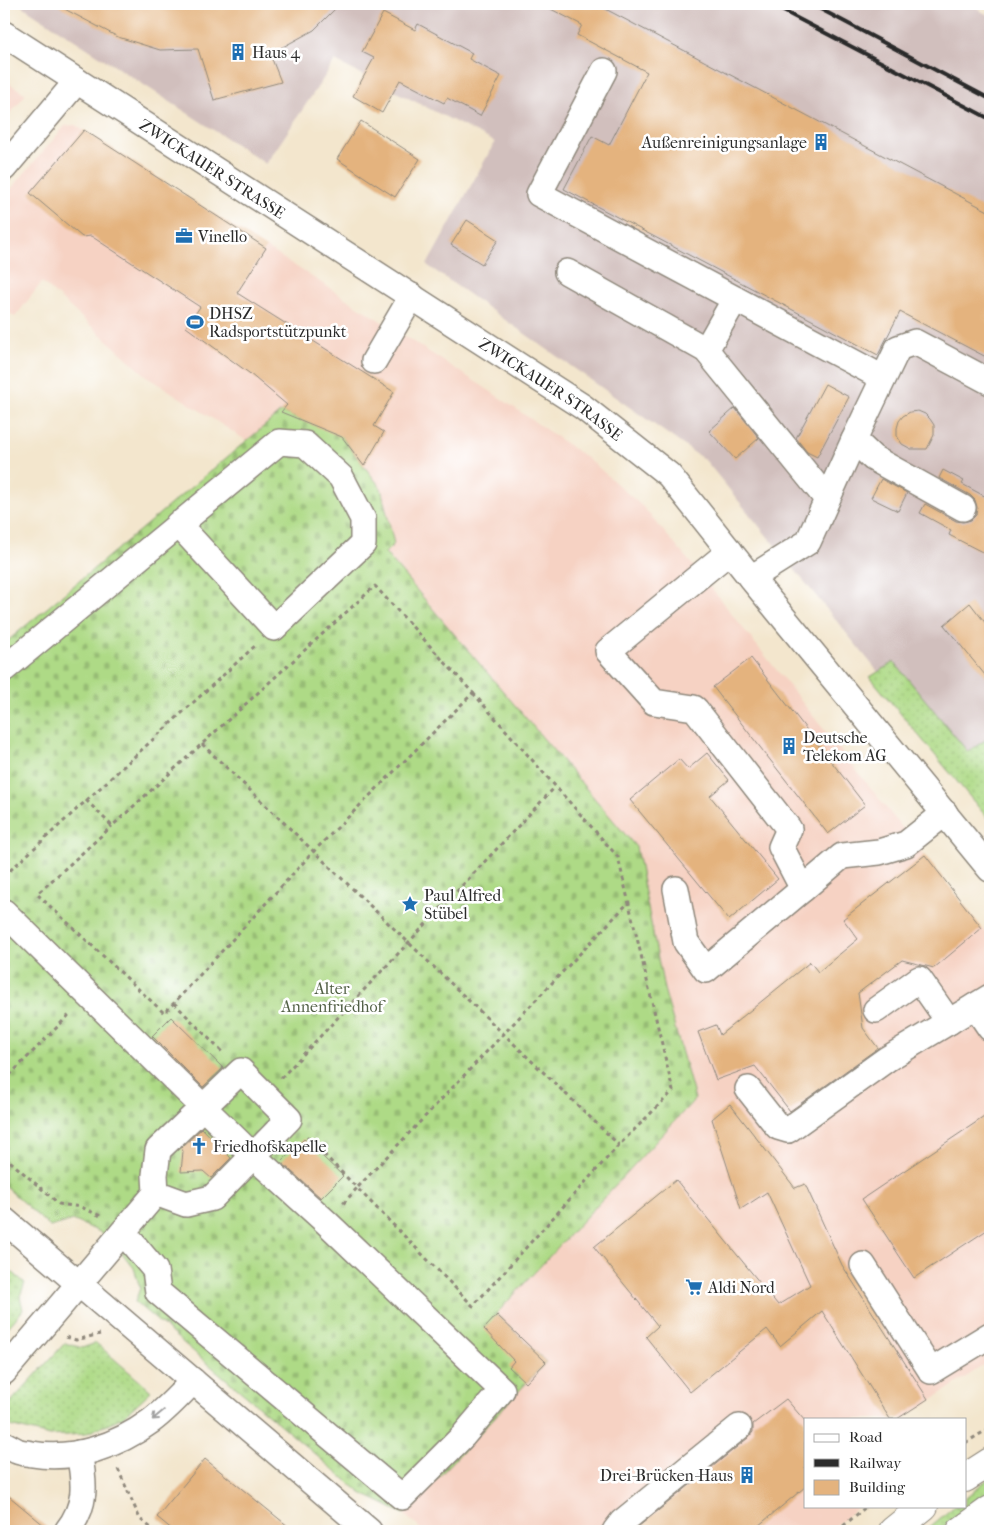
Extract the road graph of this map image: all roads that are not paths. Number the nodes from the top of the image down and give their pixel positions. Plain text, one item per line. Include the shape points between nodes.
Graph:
1 (4, 34) edge
2 (604, 71) dead end
3 (77, 81) junction
4 (4, 168) edge
5 (568, 272) dead end
6 (412, 296) junction
7 (735, 298) junction
8 (706, 350) junction
9 (374, 361) dead end
10 (883, 378) junction
11 (990, 382) edge
12 (854, 440) junction
13 (827, 499) junction
14 (963, 508) dead end
15 (178, 524) junction
16 (730, 551) junction
17 (751, 578) junction
18 (4, 670) edge
19 (945, 813) junction
20 (990, 868) edge
21 (676, 889) dead end
22 (803, 889) junction
23 (4, 912) edge
24 (983, 1002) edge
25 (876, 1010) dead end
26 (949, 1022) junction
27 (990, 1028) edge
28 (748, 1089) dead end
29 (204, 1107) junction
30 (253, 1156) junction
31 (156, 1193) junction
32 (4, 1220) edge
33 (123, 1232) junction
34 (863, 1265) dead end
35 (79, 1284) junction
36 (990, 1334) edge
37 (4, 1372) edge
38 (193, 1381) junction
39 (740, 1427) dead end
40 (4, 1444) edge
41 (80, 1453) junction
42 (990, 1462) edge
43 (966, 1477) edge
44 (990, 1510) edge
45 (67, 1531) edge
46 (369, 1531) edge
47 (615, 1531) edge
48 (961, 1531) edge

1 - 3 street, ZWICKAUER STRASSE
2 - 7 street via 539,194
3 - 4 street
3 - 6 street, ZWICKAUER STRASSE
5 - 8 street
6 - 9 street
6 - 16 street, ZWICKAUER STRASSE via 583,407 661,468
7 - 8 street
7 - 10 street
8 - 13 street
10 - 11 street via 898,348 914,342
10 - 12 street
12 - 13 street
12 - 14 street via 872,458
13 - 17 street via 808,542
15 - 15 street via 279,442 305,444 341,477 363,519 363,544 274,628
15 - 18 street
16 - 17 street, ZWICKAUER STRASSE
16 - 22 street via 608,651 654,702 694,708 789,829 781,847
17 - 19 street, ZWICKAUER STRASSE
19 - 20 street, ZWICKAUER STRASSE
19 - 22 street via 906,844 879,852 842,856
21 - 22 street via 686,942 706,970
23 - 29 street
24 - 26 street
24 - 27 street
25 - 26 street via 919,980
26 - 28 street via 887,1059 788,1130 778,1127
29 - 30 street
29 - 30 street via 241,1071 289,1119
29 - 31 street via 158,1150
30 - 31 street via 212,1198 186,1204
30 - 33 street via 502,1390 463,1436 402,1497 158,1292 155,1270
31 - 33 street
32 - 35 street
33 - 35 street
34 - 36 street via 931,1371
35 - 37 street
35 - 38 street
38 -> 41 street via 174,1402 127,1437
38 - 46 street
39 - 47 street
40 - 41 street via 18,1451 50,1457
41 - 45 street via 84,1495
42 - 43 main road
44 - 48 main road

